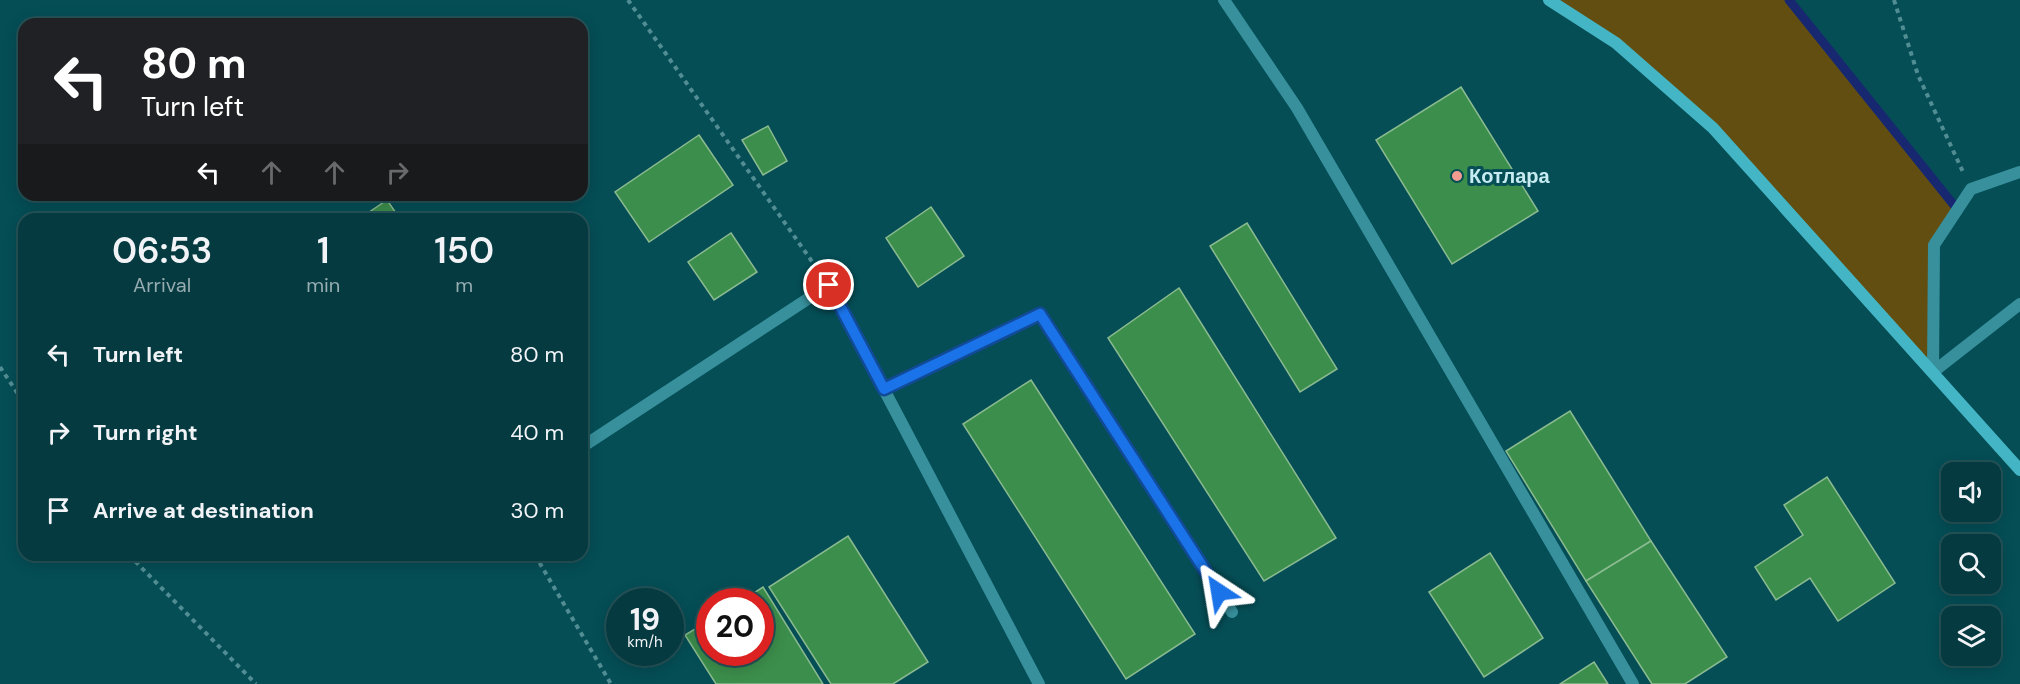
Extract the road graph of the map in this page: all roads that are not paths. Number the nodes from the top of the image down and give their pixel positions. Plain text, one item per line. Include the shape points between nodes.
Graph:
1 (1224, 0) edge
2 (1549, 0) edge
3 (2020, 172) edge
4 (2020, 304) edge
5 (1933, 372) junction
6 (884, 389) junction
7 (588, 443) edge
8 (2020, 470) edge
9 (1232, 612) dead end
10 (1039, 684) edge
11 (1633, 684) edge

1 - 11 street via 1297,108
2 - 5 main road via 1616,43 1713,128
3 - 5 street via 1971,189 1934,245
4 - 5 street
5 - 8 main road
6 - 7 street via 829,285
6 - 9 street via 1040,314
6 - 10 street

